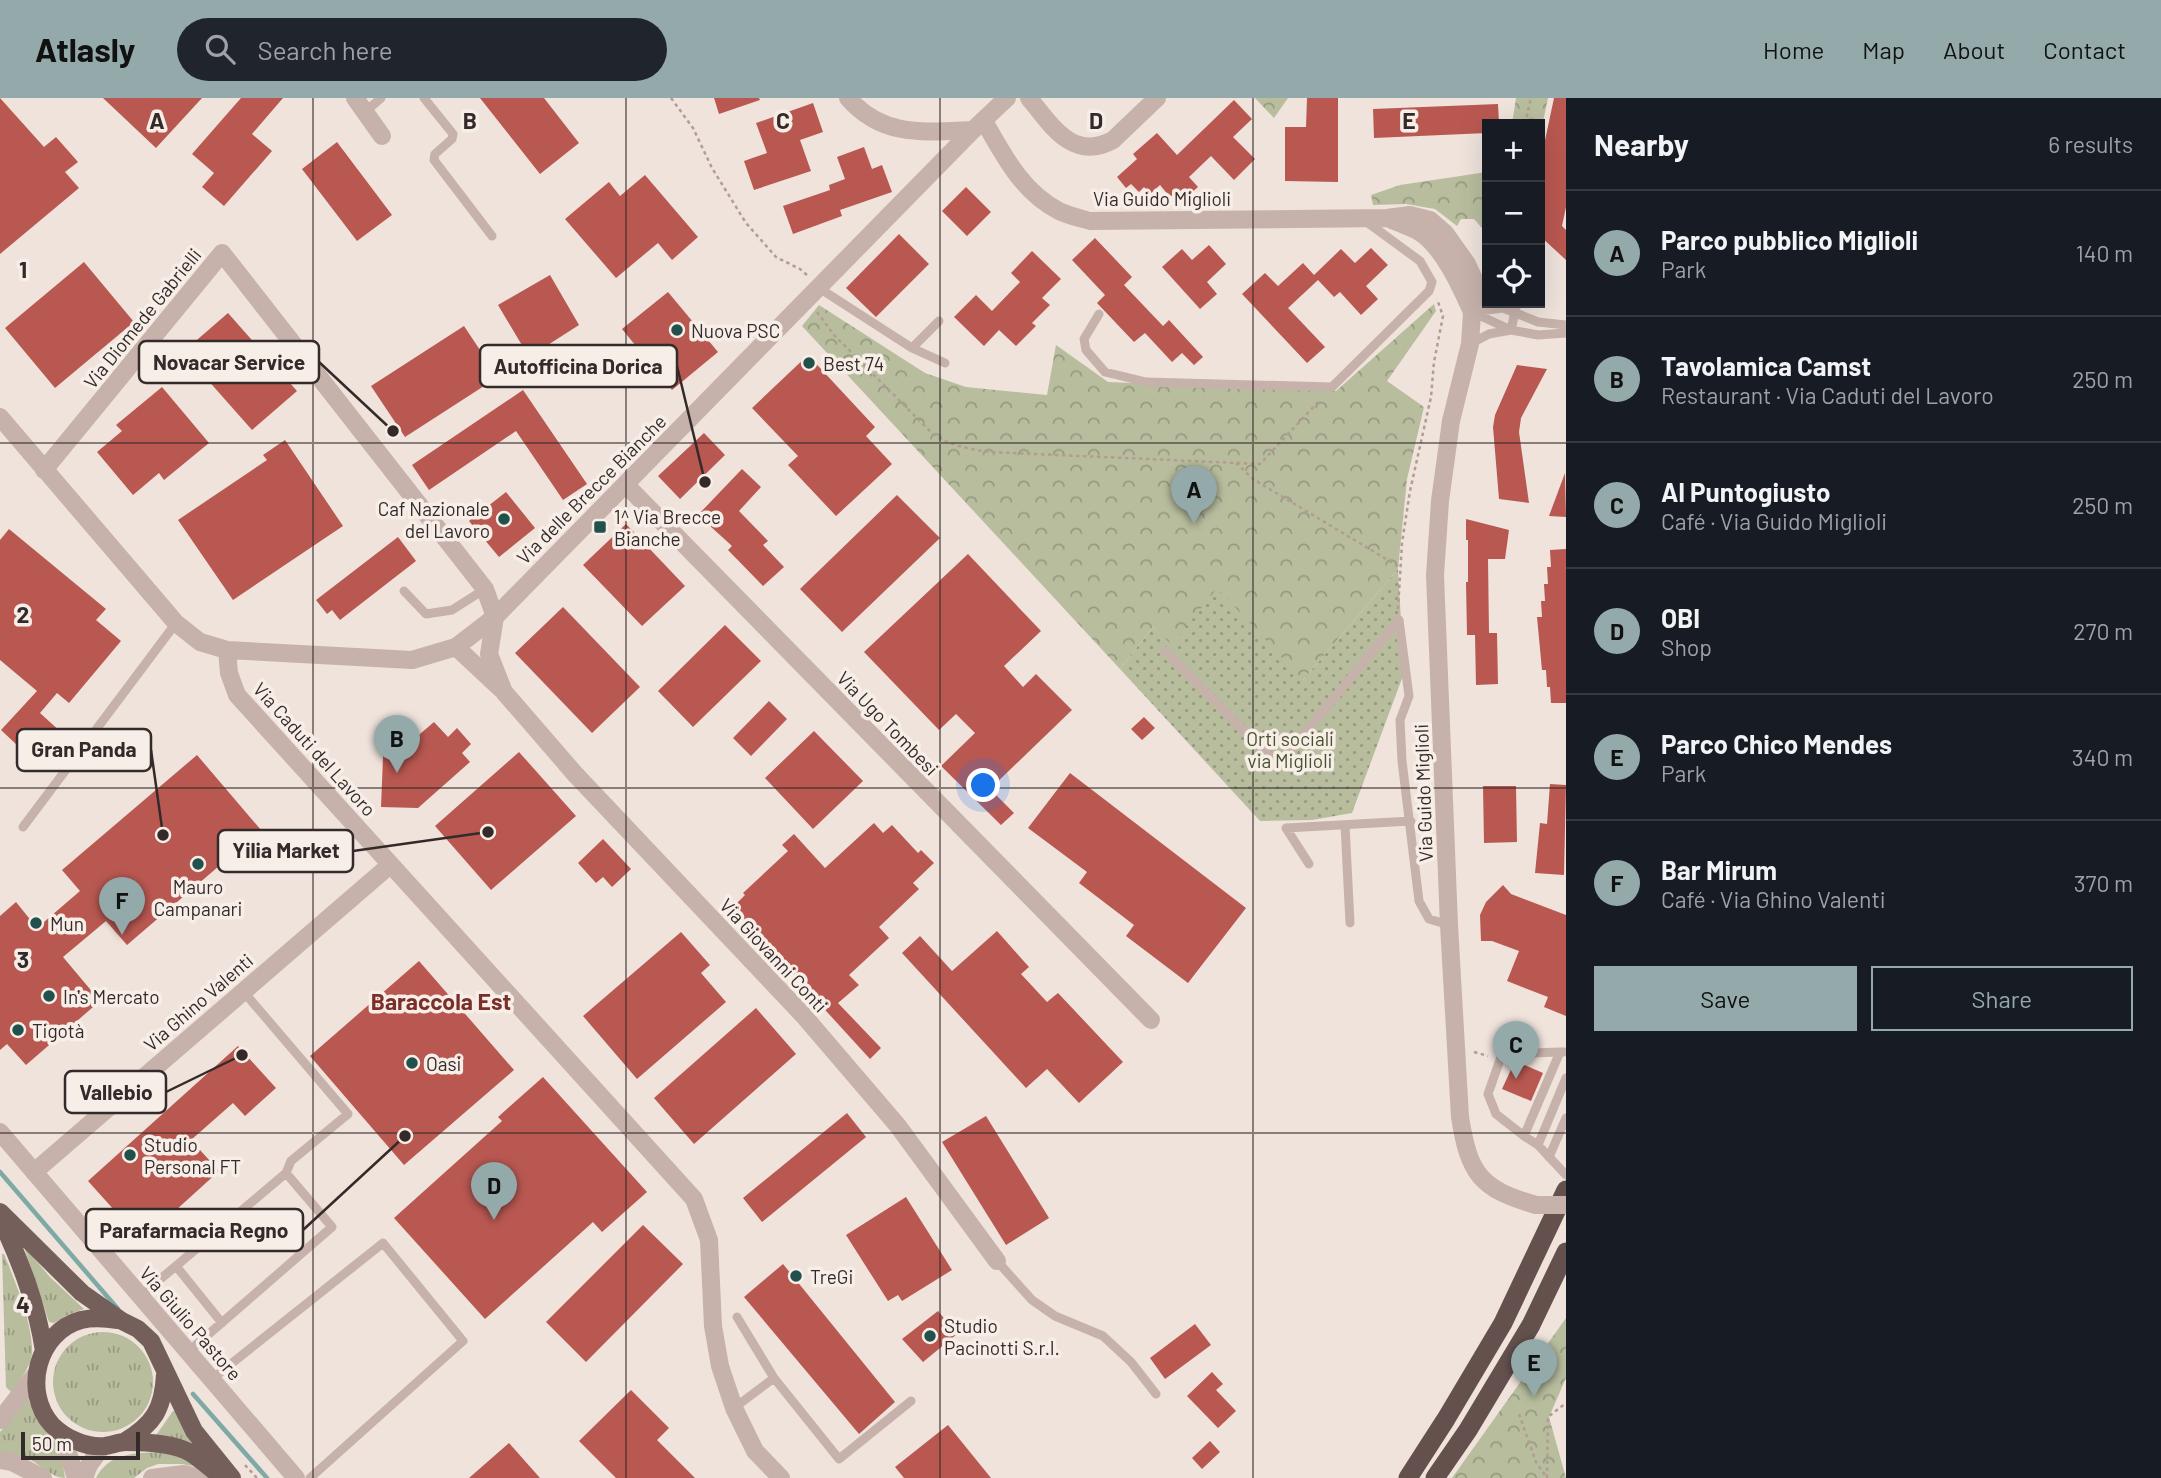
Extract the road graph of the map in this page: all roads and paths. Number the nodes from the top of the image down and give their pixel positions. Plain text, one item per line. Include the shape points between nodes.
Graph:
1 (381, 98) edge
2 (424, 98) edge
3 (671, 98) edge
4 (848, 98) edge
5 (1007, 98) edge
6 (1029, 98) edge
7 (1157, 98) edge
8 (1531, 98) edge
9 (360, 105) edge
10 (1526, 119) edge
11 (978, 125) junction
12 (383, 136) dead end
13 (1361, 218) junction
14 (1387, 218) junction
15 (492, 236) dead end
16 (800, 269) dead end
17 (1432, 282) junction
18 (1481, 287) edge
19 (813, 294) junction
20 (1488, 308) edge
21 (1505, 308) edge
22 (1516, 308) edge
23 (1472, 312) junction
24 (1514, 313) junction
25 (1099, 314) dead end
26 (939, 321) dead end
27 (1566, 325) edge
28 (1511, 330) junction
29 (1566, 333) edge
30 (1470, 344) junction
31 (912, 348) junction
32 (945, 363) dead end
33 (1332, 387) junction
34 (0, 416) edge
35 (1236, 463) junction
36 (44, 470) junction
37 (626, 485) junction
38 (1401, 568) junction
39 (485, 589) junction
40 (404, 591) dead end
41 (495, 617) junction
42 (1399, 620) junction
43 (176, 623) junction
44 (456, 648) junction
45 (227, 650) junction
46 (1166, 651) dead end
47 (504, 692) junction
48 (1411, 821) junction
49 (1345, 825) junction
50 (23, 827) dead end
51 (1309, 864) dead end
52 (390, 865) junction
53 (1350, 923) dead end
54 (1449, 925) junction
55 (243, 991) junction
56 (1151, 1020) dead end
57 (1457, 1051) junction
58 (1563, 1052) edge
59 (1500, 1060) junction
60 (1566, 1078) edge
61 (1566, 1118) edge
62 (0, 1132) edge
63 (1524, 1136) junction
64 (1538, 1145) junction
65 (1549, 1157) junction
66 (34, 1172) junction
67 (286, 1173) junction
68 (1566, 1175) edge
69 (1566, 1190) edge
70 (1566, 1205) edge
71 (0, 1214) edge
72 (1566, 1252) edge
73 (997, 1261) joint
74 (176, 1266) junction
75 (140, 1296) junction
76 (737, 1317) dead end
77 (121, 1321) junction
78 (222, 1323) junction
79 (44, 1351) junction
80 (188, 1352) junction
81 (36, 1374) junction
82 (165, 1375) junction
83 (774, 1378) junction
84 (212, 1379) junction
85 (1156, 1394) dead end
86 (911, 1401) dead end
87 (1566, 1403) edge
88 (734, 1408) junction
89 (1519, 1414) dead end
90 (0, 1420) edge
91 (62, 1434) junction
92 (124, 1442) junction
93 (102, 1447) junction
94 (6, 1461) edge
95 (43, 1478) edge
96 (76, 1478) edge
97 (84, 1478) edge
98 (152, 1478) edge
99 (201, 1478) edge
100 (223, 1478) edge
101 (232, 1478) edge
102 (296, 1478) edge
103 (310, 1478) edge
104 (781, 1478) edge
105 (1408, 1478) edge
106 (1435, 1478) edge
107 (1547, 1478) edge

1 - 9 lane
2 - 15 lane via 453,134 434,160
3 - 16 path via 746,223 776,257
4 - 11 street via 889,127 916,133
5 - 11 street, Via delle Brecce Bianche
6 - 7 street via 1065,140 1091,146 1113,140
8 - 10 path
9 - 12 street
11 - 13 street, Via Guido Miglioli via 1032,194 1061,212 1090,221
11 - 19 street, Via delle Brecce Bianche
13 - 14 street, Via Guido Miglioli
13 - 17 lane via 1420,261
14 - 18 street, Via Guido Miglioli via 1410,215 1430,220 1445,233
14 - 23 street, Via Guido Miglioli via 1420,232 1433,244
17 - 33 lane via 1429,291
17 - 38 path via 1443,316 1410,491
18 - 23 street, Via Guido Miglioli
19 - 31 lane via 843,306
19 - 35 path via 834,335 934,435 948,443 990,452
19 - 37 street, Via delle Brecce Bianche
20 - 23 lane
21 - 24 lane
22 - 24 lane
23 - 28 lane
23 - 30 street, Via Guido Miglioli
24 - 27 lane via 1538,323
24 - 28 lane
25 - 33 lane via 1084,339 1086,350 1105,372 1146,382
26 - 31 lane
28 - 29 lane via 1538,335
28 - 30 lane
30 - 54 street, Via Guido Miglioli via 1451,421 1435,575
31 - 32 lane
33 - 35 path via 1260,464
34 - 36 street
35 - 38 path via 1253,479
36 - 39 street, Via Diomede Gabrielli via 222,253
36 - 43 street
37 - 41 street, Via delle Brecce Bianche
37 - 56 street, Via Ugo Tombesi
38 - 42 path
39 - 40 lane via 452,610 426,614
39 - 41 street, Via Diomede Gabrielli
41 - 44 street, Via delle Brecce Bianche
41 - 47 street, Via Giovanni Conti via 489,654
42 - 46 lane via 1278,765
42 - 48 lane via 1409,696 1400,720
43 - 45 street via 200,642
43 - 50 lane
44 - 45 street, Via delle Brecce Bianche via 412,660
44 - 47 street, Via Giovanni Conti
45 - 52 street, Via Caduti del Lavoro via 237,695
47 - 73 street, Via Giovanni Conti via 575,774 803,1015 898,1126
48 - 49 lane
48 - 54 lane via 1419,901 1429,919
49 - 51 lane via 1286,828
49 - 53 lane
52 - 55 street, Via Ghino Valenti
52 - 88 street, Via Caduti del Lavoro via 694,1199 709,1240 713,1326
54 - 57 street, Via Guido Miglioli
55 - 66 street, Via Ghino Valenti
55 - 67 lane via 348,1114 291,1161
57 - 59 path
57 - 70 street, Via Guido Miglioli, bridge via 1460,1117 1473,1169 1505,1196 1536,1205
58 - 59 lane via 1503,1054
58 - 63 lane
59 - 63 lane via 1488,1094 1496,1114
60 - 64 lane
61 - 65 lane
62 - 66 street, Via Giulio Pastore
63 - 64 lane
64 - 65 lane
65 - 68 lane
66 - 75 street, Via Giulio Pastore
67 - 74 lane
67 - 78 lane via 332,1227
69 - 105 highway via 1503,1323
71 - 77 main road via 82,1293
71 - 79 main road via 38,1314
72 - 106 highway via 1531,1325
73 - 85 lane via 1032,1300 1055,1316 1103,1336
74 - 75 lane
74 - 78 lane
75 - 80 street, Via Giulio Pastore
76 - 83 lane
77 - 79 main road via 100,1317 80,1321 59,1333
77 - 82 main road via 151,1341
78 - 80 lane
79 - 81 main road
80 - 84 street, Via Giulio Pastore
81 - 90 street
81 - 91 main road via 41,1408
82 - 92 main road via 164,1396 156,1416 142,1432
82 - 101 main road via 194,1432
83 - 86 lane via 839,1459
83 - 88 lane
84 - 102 street, Via Giulio Pastore
84 - 103 lane via 383,1243 463,1341
87 - 107 path via 1548,1417
88 - 104 street, Via Caduti del Lavoro via 755,1451
89 - 107 path via 1535,1462
91 - 93 main road via 81,1444
91 - 96 street
92 - 93 main road
92 - 100 main road via 188,1451
93 - 97 street
94 - 95 street
98 - 99 street via 184,1474

